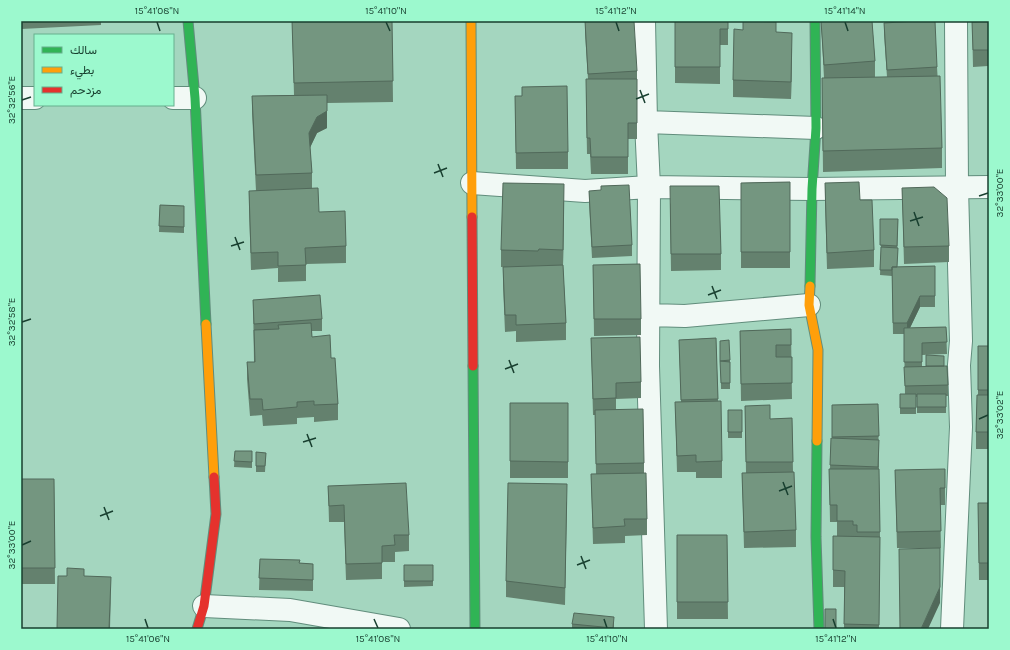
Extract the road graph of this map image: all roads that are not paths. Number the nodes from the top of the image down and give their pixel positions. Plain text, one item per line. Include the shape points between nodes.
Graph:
1 (188, 21) edge
2 (471, 21) edge
3 (644, 21) edge
4 (815, 21) edge
5 (956, 21) edge
6 (21, 98) edge
7 (34, 98) edge
8 (174, 98) edge
9 (194, 98) junction
10 (646, 122) junction
11 (816, 128) junction
12 (472, 183) junction
13 (649, 187) junction
14 (957, 187) junction
15 (989, 187) edge
16 (812, 189) junction
17 (809, 305) junction
18 (649, 315) junction
19 (204, 606) junction
20 (196, 629) edge
21 (399, 629) edge
22 (475, 629) edge
23 (656, 629) edge
24 (819, 629) edge
25 (952, 629) edge

1 - 9 street
2 - 12 street
3 - 10 street
4 - 11 street
5 - 14 street
6 - 7 street
8 - 9 street
9 - 19 street via 216,514
10 - 11 street
10 - 13 street
11 - 16 street
12 - 13 street via 585,191
12 - 22 street
13 - 16 street
13 - 18 street
14 - 15 street
14 - 16 street
14 - 25 street via 961,341
16 - 17 street
17 - 18 street via 685,316
17 - 24 street via 818,350 816,537
18 - 23 street via 648,366
19 - 20 street
19 - 21 street via 290,610

